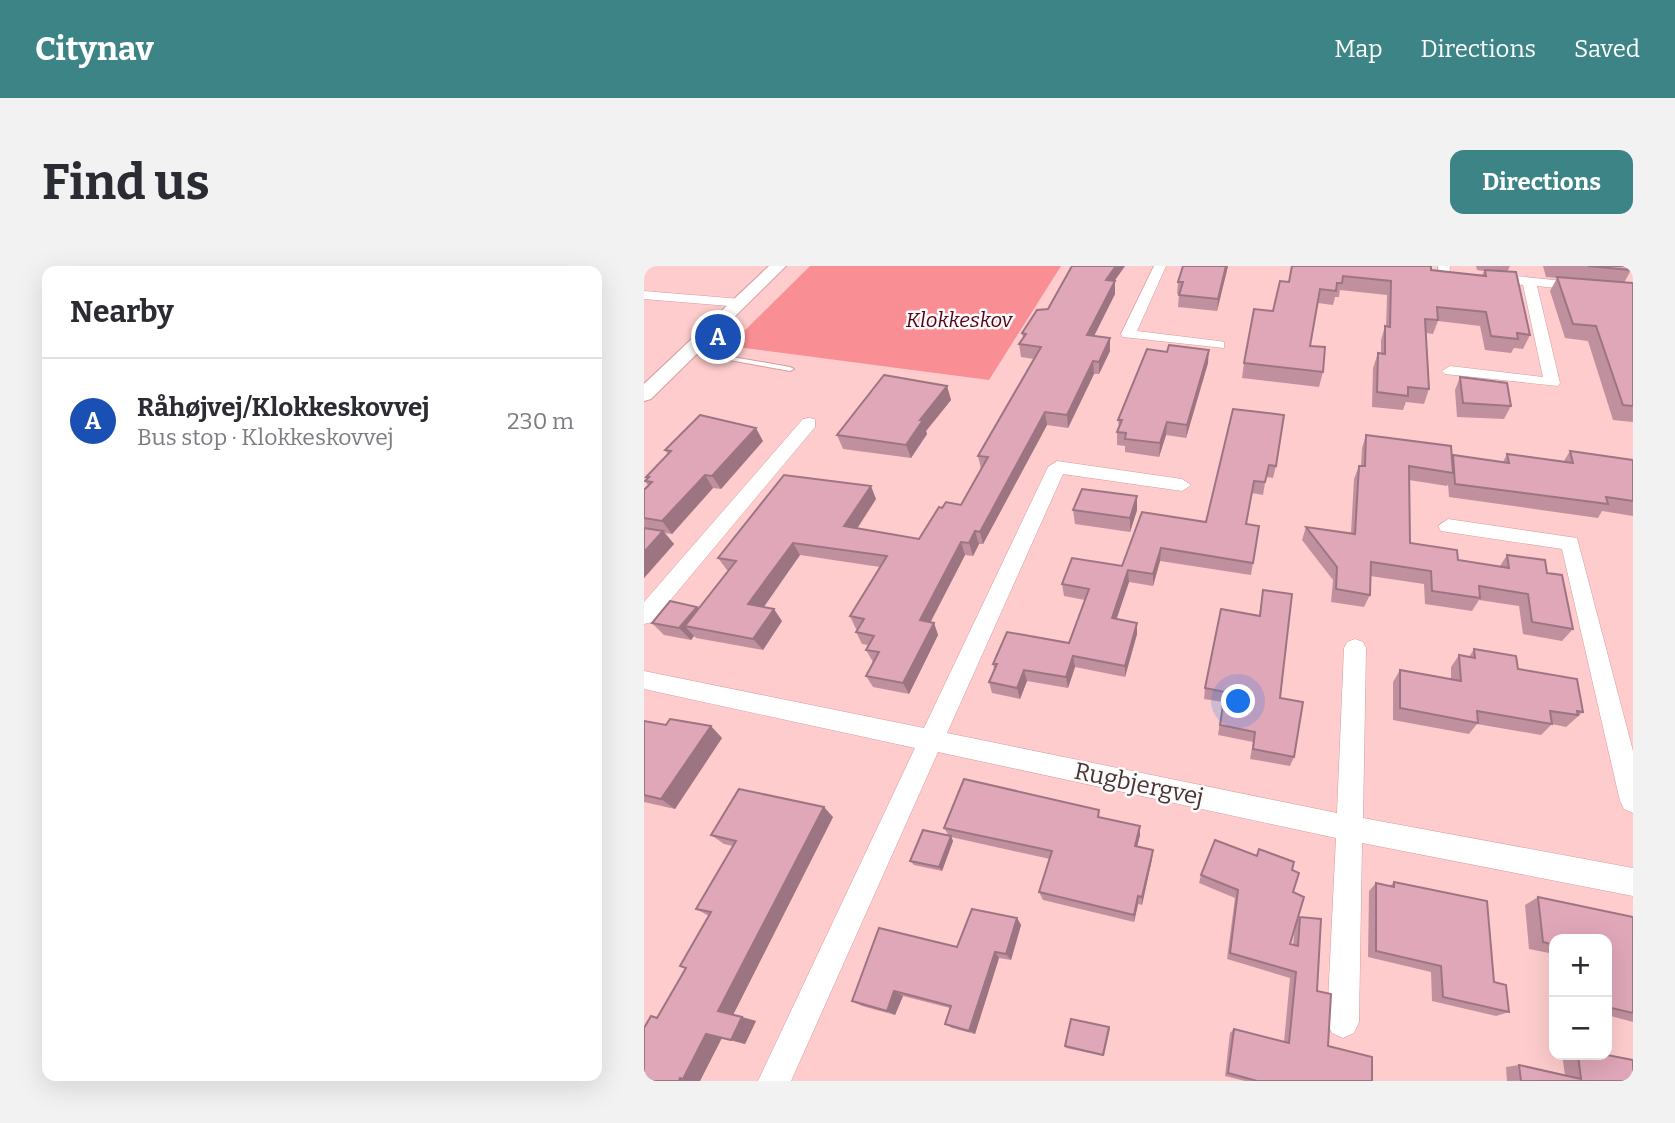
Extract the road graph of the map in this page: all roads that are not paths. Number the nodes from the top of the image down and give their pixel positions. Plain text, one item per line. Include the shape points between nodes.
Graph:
1 (778, 266) edge
2 (1160, 266) edge
3 (1449, 272) edge
4 (1529, 281) junction
5 (1633, 292) edge
6 (644, 295) edge
7 (741, 303) junction
8 (1219, 345) dead end
9 (690, 351) junction
10 (790, 369) dead end
11 (1450, 371) dead end
12 (645, 393) edge
13 (809, 423) dead end
14 (1182, 485) dead end
15 (1448, 526) dead end
16 (644, 616) edge
17 (1355, 648) dead end
18 (644, 680) edge
19 (929, 740) junction
20 (1633, 801) edge
21 (1349, 828) junction
22 (1633, 882) edge
23 (1343, 1022) dead end
24 (774, 1081) edge

1 - 7 street
2 - 8 street via 1128,334
3 - 4 street
4 - 5 street
4 - 11 street via 1552,383
6 - 7 street
7 - 9 street
9 - 10 lane
9 - 12 street
13 - 16 street
14 - 19 street via 1057,467
15 - 20 street via 1570,543
17 - 21 street
18 - 19 street, Rugbjergvej
19 - 21 street, Rugbjergvej
19 - 24 street
21 - 22 street, Rugbjergvej
21 - 23 street

